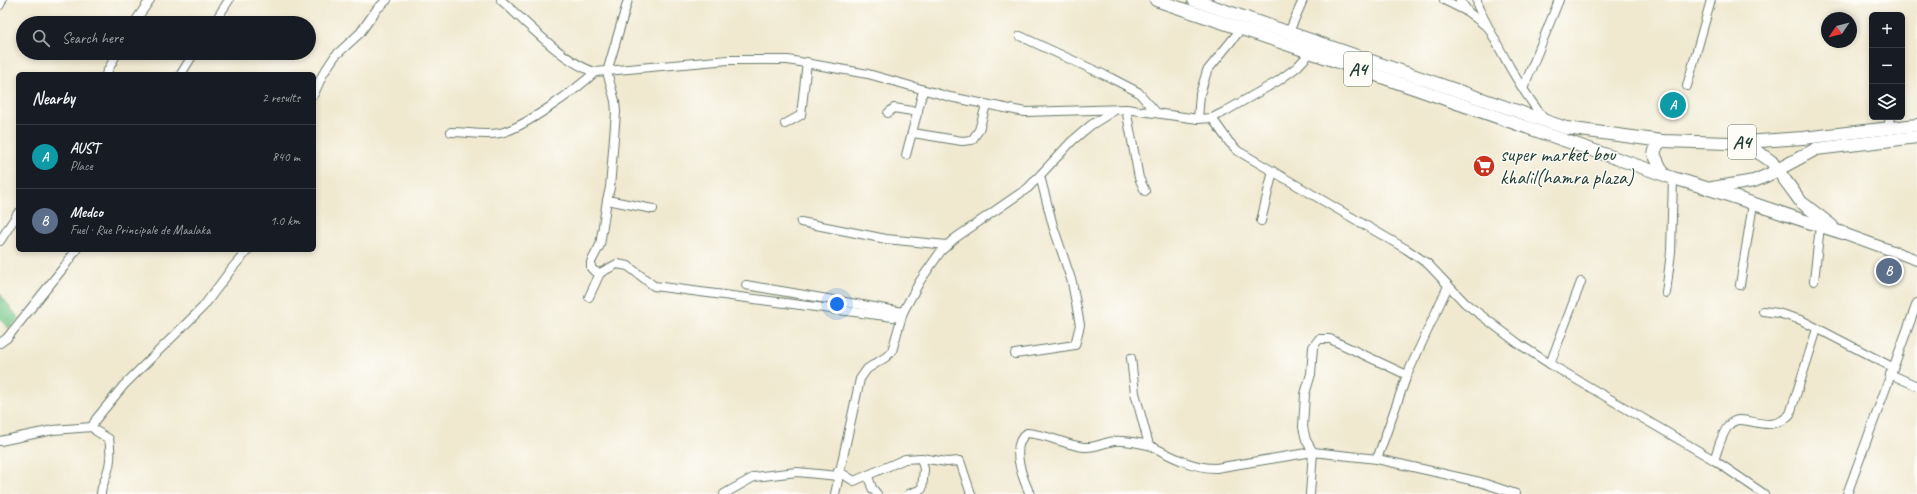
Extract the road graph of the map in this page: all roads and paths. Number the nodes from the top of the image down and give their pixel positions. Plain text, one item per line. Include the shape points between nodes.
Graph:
1 (2, 0) edge
2 (150, 0) edge
3 (229, 0) edge
4 (387, 0) edge
5 (501, 0) edge
6 (628, 0) edge
7 (1156, 0) edge
8 (1303, 0) edge
9 (1444, 0) edge
10 (1460, 0) edge
11 (1478, 0) edge
12 (1559, 0) edge
13 (1711, 0) edge
14 (1200, 1) edge
15 (0, 5) edge
16 (1468, 12) junction
17 (139, 16) edge
18 (219, 16) edge
19 (1488, 28) junction
20 (1241, 29) junction
21 (1288, 32) junction
22 (1020, 36) dead end
23 (1311, 52) junction
24 (113, 60) edge
25 (189, 60) edge
26 (807, 62) junction
27 (107, 72) edge
28 (181, 72) edge
29 (596, 72) junction
30 (607, 72) junction
31 (1687, 86) dead end
32 (1523, 88) junction
33 (316, 90) edge
34 (923, 91) junction
35 (986, 105) junction
36 (1126, 109) junction
37 (1116, 110) junction
38 (918, 112) junction
39 (1156, 112) junction
40 (888, 113) dead end
41 (1212, 118) junction
42 (1198, 119) junction
43 (1545, 121) junction
44 (1889, 122) edge
45 (785, 124) dead end
46 (1917, 124) edge
47 (451, 132) dead end
48 (913, 133) junction
49 (1917, 138) edge
50 (1662, 141) junction
51 (1730, 143) junction
52 (1752, 150) junction
53 (906, 155) dead end
54 (1778, 170) junction
55 (1273, 171) junction
56 (1040, 176) junction
57 (1668, 176) junction
58 (1758, 180) junction
59 (1709, 188) junction
60 (1145, 191) dead end
61 (607, 200) junction
62 (1753, 204) junction
63 (653, 209) dead end
64 (16, 216) edge
65 (1261, 221) dead end
66 (801, 222) dead end
67 (1820, 226) junction
68 (1843, 233) junction
69 (0, 242) edge
70 (947, 245) junction
71 (74, 252) edge
72 (246, 252) edge
73 (1917, 260) edge
74 (600, 273) junction
75 (1814, 281) dead end
76 (1581, 282) dead end
77 (746, 285) dead end
78 (1740, 285) dead end
79 (1448, 286) junction
80 (1666, 293) dead end
81 (589, 297) dead end
82 (1917, 303) edge
83 (1762, 311) dead end
84 (902, 315) junction
85 (1816, 329) junction
86 (0, 343) edge
87 (1016, 354) dead end
88 (1131, 358) dead end
89 (1550, 364) junction
90 (1891, 370) junction
91 (1407, 375) junction
92 (1917, 386) edge
93 (92, 427) junction
94 (0, 441) edge
95 (1149, 445) junction
96 (1313, 452) junction
97 (921, 458) junction
98 (1377, 459) junction
99 (1714, 460) junction
100 (838, 473) junction
101 (868, 476) junction
102 (101, 494) edge
103 (724, 494) edge
104 (834, 494) edge
105 (877, 494) edge
106 (909, 494) edge
107 (971, 494) edge
108 (1030, 494) edge
109 (1310, 494) edge
110 (1516, 494) edge
111 (1764, 494) edge
112 (1847, 494) edge

1 - 15 street
2 - 17 street
3 - 18 street
4 - 33 street via 377,8 360,33 335,56
5 - 29 street via 562,53 577,64
6 - 30 street
7 - 20 highway, A4
8 - 21 street
9 - 16 street
10 - 16 street
11 - 19 street via 1478,8
12 - 32 street
13 - 31 street
14 - 21 highway, A4
16 - 19 street
19 - 32 street
20 - 23 highway, A4
20 - 42 street via 1207,71 1200,94
21 - 43 highway, A4
22 - 39 street via 1138,92
23 - 41 street via 1278,81
23 - 57 highway, A4
24 - 27 street
25 - 28 street
26 - 30 street via 728,60 653,65
26 - 34 street via 868,74
26 - 45 street via 801,115
29 - 30 street
29 - 47 street via 517,128 498,133
30 - 61 street via 616,112
32 - 43 street
34 - 35 street
34 - 38 street
35 - 37 street via 1025,112
35 - 48 street via 979,130 972,140 962,141
36 - 37 street
36 - 39 street
36 - 60 street via 1139,178
37 - 56 street via 1091,125 1072,141
38 - 40 street via 894,108
38 - 48 street
39 - 42 street
41 - 42 street
41 - 55 street via 1238,151
43 - 50 highway, A4 via 1566,128
44 - 46 highway, A4
44 - 51 highway, A4 via 1803,138
48 - 53 street
49 - 54 highway, A4 via 1816,149
50 - 51 highway, A4
50 - 57 highway via 1657,145 1654,154
51 - 52 highway
52 - 54 highway via 1771,161
52 - 58 highway via 1762,166 1762,174
54 - 58 highway, A4
54 - 68 highway via 1807,208
55 - 65 street
55 - 79 street via 1406,249 1428,264
56 - 70 street via 1028,188
56 - 87 street via 1053,226 1072,282 1080,325 1075,345
57 - 59 highway, A4
57 - 80 street via 1671,252
58 - 59 highway, A4
59 - 62 highway
61 - 63 street
61 - 74 street via 600,245 591,262 594,272
62 - 67 highway
62 - 78 street
64 - 69 street
66 - 70 street via 886,239
67 - 68 highway
67 - 75 street
68 - 73 main road
70 - 84 street via 931,264
71 - 86 street via 12,332
72 - 93 street via 203,307 124,385
74 - 81 street
74 - 84 street via 617,264 628,266 654,286
76 - 89 street
77 - 84 street
79 - 89 street via 1480,315
79 - 91 street
82 - 90 street
83 - 85 street via 1788,316
84 - 100 street via 892,351 867,369 860,379
85 - 90 street
85 - 99 street via 1790,414 1782,422 1773,425 1741,420 1732,423 1727,428
88 - 95 street via 1135,393
89 - 99 street
90 - 92 street
90 - 112 street
91 - 96 street via 1330,339 1319,339 1313,348 1310,379 1305,394 1306,440
91 - 98 street
93 - 94 street via 53,430
93 - 102 street via 109,439 110,445 109,466
95 - 96 street via 1189,465 1202,468 1232,466
95 - 108 street via 1114,442 1083,447 1044,435 1027,433 1019,446 1018,457
96 - 98 street
96 - 109 street
97 - 101 street via 905,459
97 - 106 street via 924,469 922,489
97 - 107 street via 960,462
98 - 110 street via 1480,482
99 - 111 street
100 - 101 street via 854,482
100 - 103 street via 797,472 754,477
100 - 104 street
101 - 105 street

